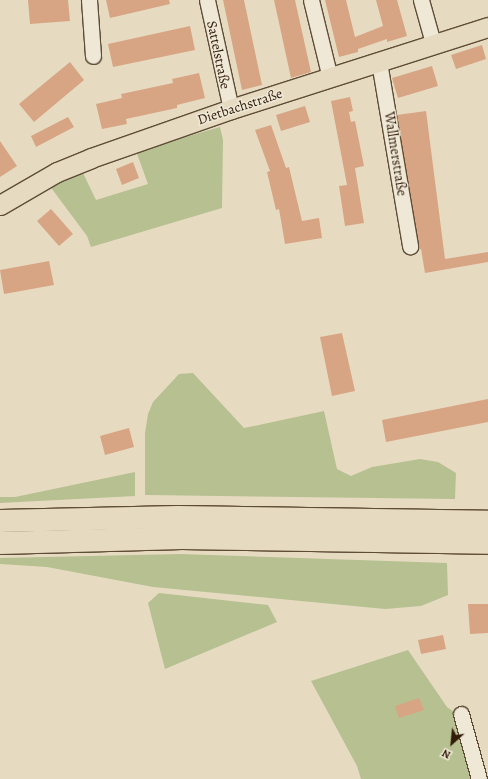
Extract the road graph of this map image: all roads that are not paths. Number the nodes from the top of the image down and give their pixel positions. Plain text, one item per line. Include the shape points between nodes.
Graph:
1 (89, 0) edge
2 (207, 0) edge
3 (311, 0) edge
4 (421, 0) edge
5 (488, 27) edge
6 (433, 43) junction
7 (93, 56) dead end
8 (379, 62) junction
9 (330, 78) junction
10 (231, 109) junction
11 (0, 205) edge
12 (410, 246) dead end
13 (0, 521) edge
14 (488, 522) edge
15 (421, 531) junction
16 (0, 543) edge
17 (488, 544) edge
18 (461, 714) dead end
19 (479, 779) edge

1 - 7 street
2 - 10 street, Sattelstraße
3 - 9 street
4 - 6 street
5 - 6 main road, Dietbachstraße
6 - 8 main road, Dietbachstraße
8 - 9 main road, Dietbachstraße
8 - 12 street, Wallmerstraße
9 - 10 main road, Dietbachstraße
10 - 11 main road, Dietbachstraße via 58,172
13 - 15 highway via 178,517
14 - 15 highway
15 - 16 highway
15 - 17 highway
18 - 19 street

